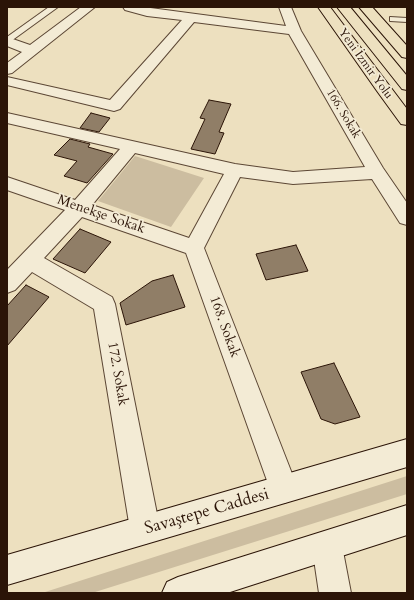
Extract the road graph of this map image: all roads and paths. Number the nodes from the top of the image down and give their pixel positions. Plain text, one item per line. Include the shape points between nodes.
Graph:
1 (54, 7) edge
2 (89, 7) edge
3 (129, 7) edge
4 (286, 7) edge
5 (324, 7) edge
6 (343, 7) edge
7 (365, 7) edge
8 (381, 7) edge
9 (191, 18) junction
10 (393, 19) junction
11 (407, 20) edge
12 (294, 30) junction
13 (407, 34) edge
14 (7, 41) edge
15 (32, 51) junction
16 (407, 54) edge
17 (7, 70) edge
18 (7, 81) edge
19 (407, 86) edge
20 (7, 118) edge
21 (407, 120) edge
22 (131, 147) junction
23 (235, 170) junction
24 (377, 172) junction
25 (7, 183) edge
26 (79, 208) junction
27 (407, 218) edge
28 (194, 248) junction
29 (30, 260) junction
30 (7, 284) edge
31 (407, 453) edge
32 (284, 489) junction
33 (407, 520) edge
34 (145, 530) junction
35 (328, 546) junction
36 (7, 570) edge
37 (178, 593) edge
38 (335, 593) edge

1 - 14 lane
2 - 15 street
3 - 9 street
4 - 12 street, 166. Sokak
5 - 21 highway, Yeni İzmir Yolu
6 - 19 highway, Yeni İzmir Yolu
7 - 16 highway
8 - 10 highway
9 - 12 street
9 - 18 street via 114,106
10 - 11 lane
10 - 13 highway
12 - 24 street, 166. Sokak
14 - 15 street
15 - 17 street
20 - 22 street
22 - 23 street
22 - 26 street
23 - 24 street via 293,178
23 - 28 street
24 - 27 street, 166. Sokak
25 - 26 street, Menekşe Sokak
26 - 28 street, Menekşe Sokak
26 - 29 street
28 - 32 street, 168. Sokak
29 - 30 street
29 - 34 street, 172. Sokak via 104,304
31 - 32 street, Savaştepe Caddesi
32 - 34 street, Savaştepe Caddesi
33 - 35 street
34 - 36 street, Savaştepe Caddesi
35 - 37 street
35 - 38 street

